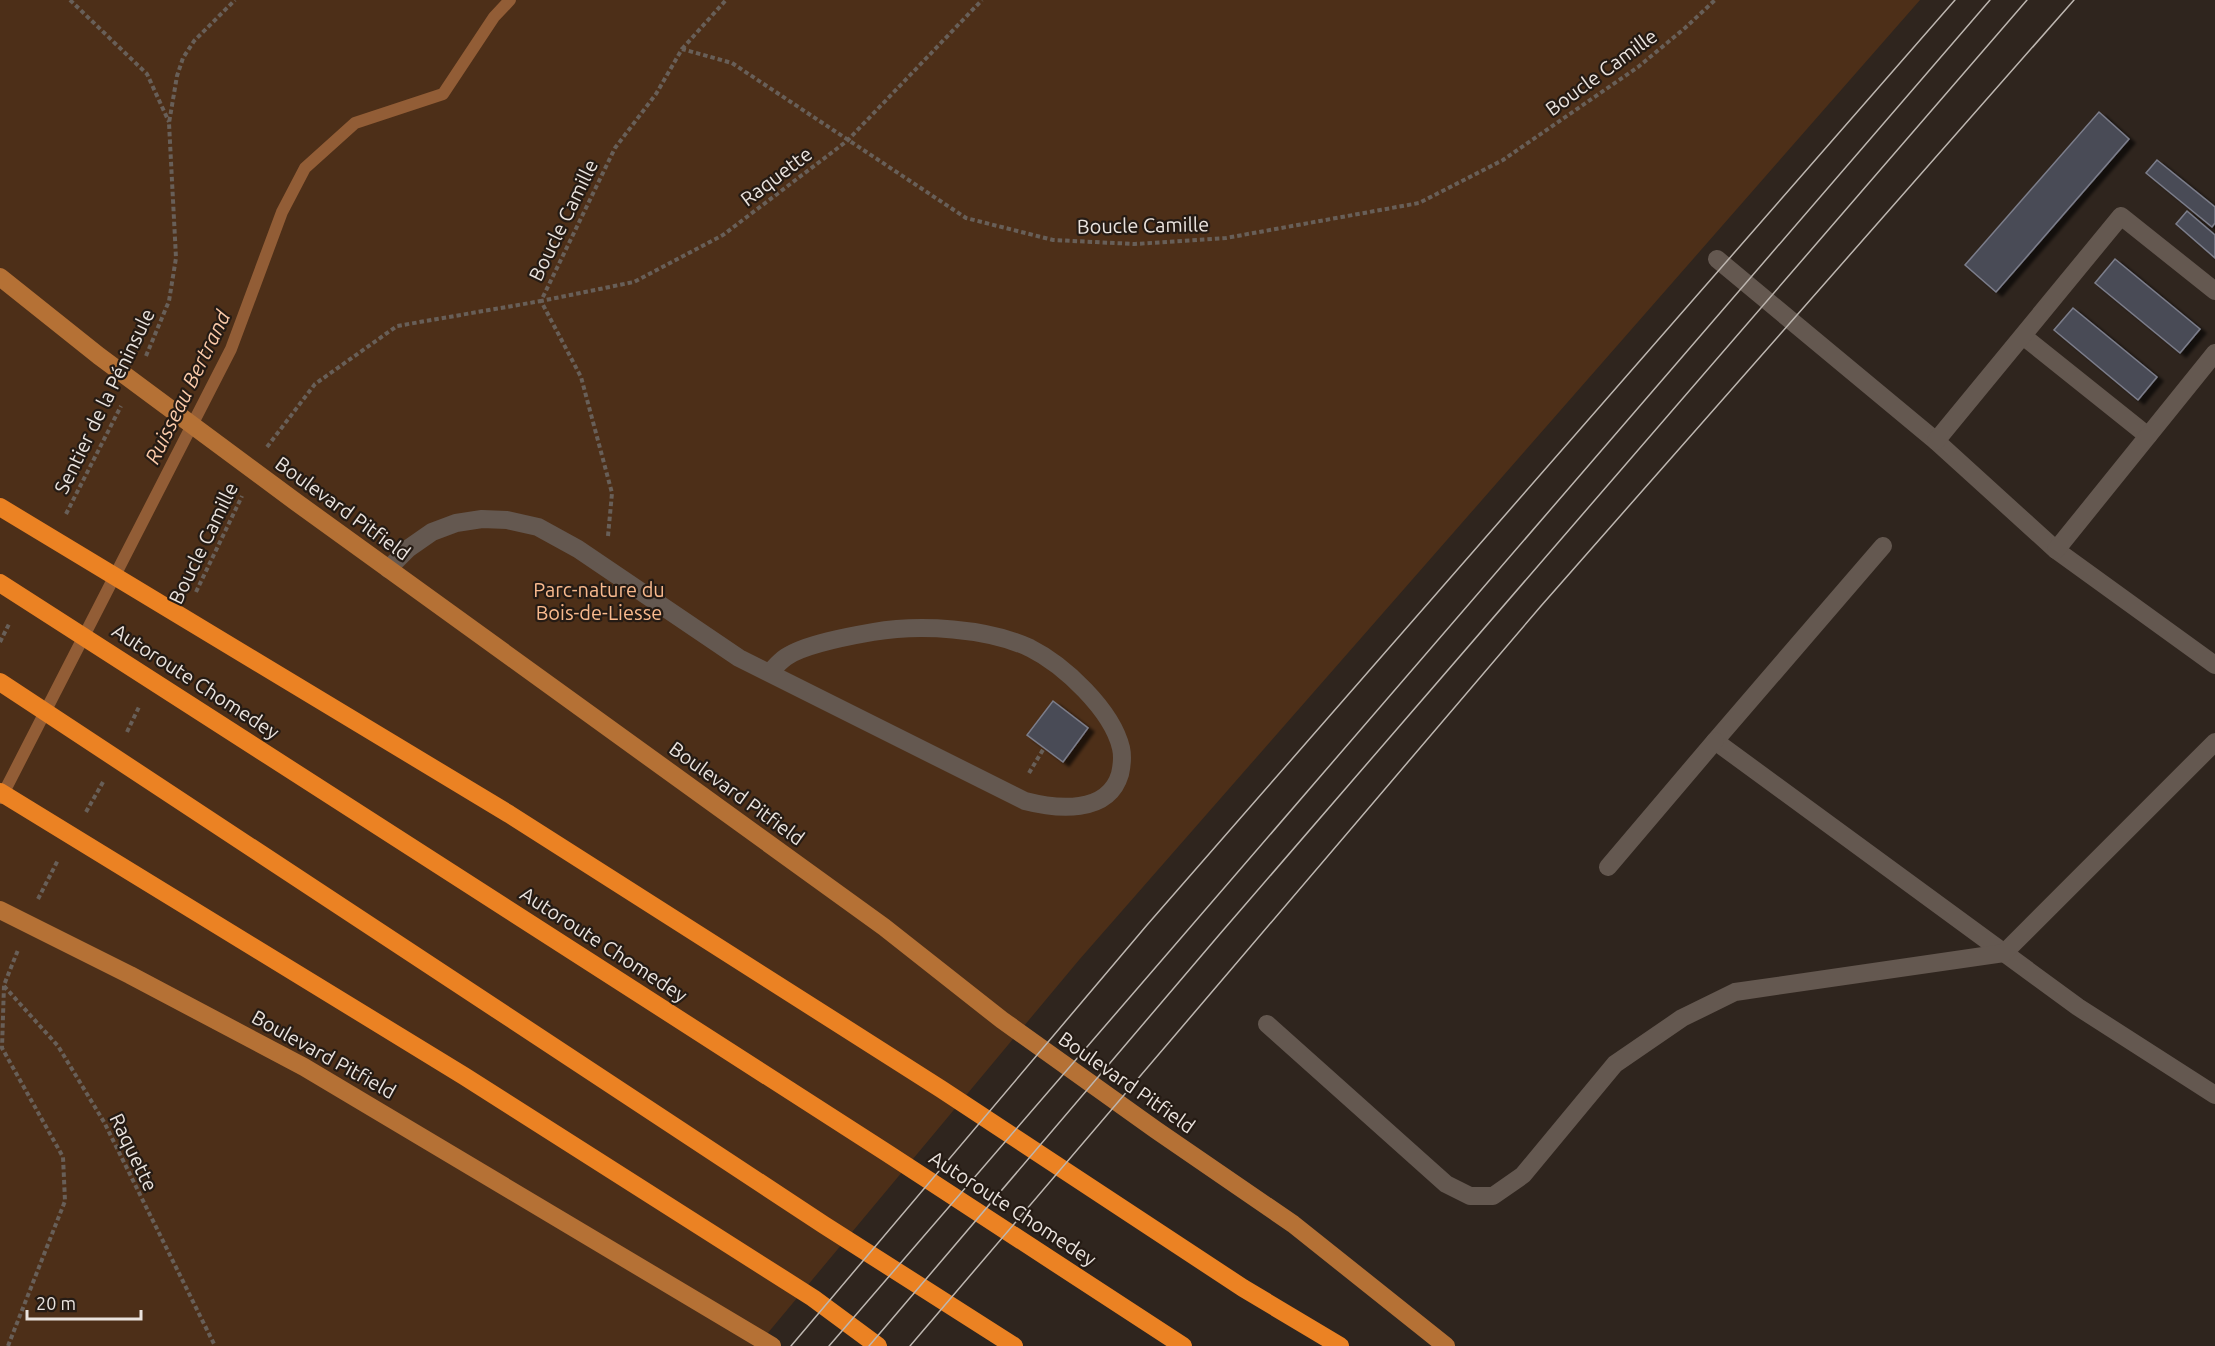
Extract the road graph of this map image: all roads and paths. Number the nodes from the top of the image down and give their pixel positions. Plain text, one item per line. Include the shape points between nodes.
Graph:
1 (70, 0) edge
2 (235, 0) edge
3 (726, 0) edge
4 (982, 0) edge
5 (1715, 0) edge
6 (682, 49) junction
7 (169, 123) junction
8 (847, 141) junction
9 (1718, 259) dead end
10 (0, 277) edge
11 (2215, 291) edge
12 (541, 301) junction
13 (2023, 336) junction
14 (2215, 353) edge
15 (144, 362) dead end
16 (122, 403) dead end
17 (2148, 436) junction
18 (1935, 441) junction
19 (265, 450) dead end
20 (244, 492) dead end
21 (0, 507) edge
22 (63, 518) dead end
23 (1883, 546) dead end
24 (2056, 550) junction
25 (606, 568) junction
26 (388, 569) junction
27 (0, 583) edge
28 (193, 597) dead end
29 (11, 622) dead end
30 (0, 642) edge
31 (2215, 665) edge
32 (769, 673) junction
33 (0, 682) edge
34 (142, 702) dead end
35 (127, 733) dead end
36 (1715, 741) junction
37 (2215, 742) edge
38 (106, 775) dead end
39 (0, 792) edge
40 (84, 816) dead end
41 (61, 856) dead end
42 (1608, 867) dead end
43 (34, 908) dead end
44 (0, 910) edge
45 (21, 941) dead end
46 (2004, 953) junction
47 (4, 985) junction
48 (1267, 1024) dead end
49 (2215, 1095) edge
50 (8, 1346) edge
51 (215, 1346) edge
52 (772, 1346) edge
53 (878, 1346) edge
54 (1014, 1346) edge
55 (1183, 1346) edge
56 (1340, 1346) edge
57 (1446, 1346) edge

1 - 7 path via 147,74
2 - 7 path, Sentier de la Péninsule via 194,41 183,58
3 - 6 path
4 - 8 path, Raquette
5 - 8 path, Boucle Camille via 1638,67 1503,160 1419,203 1226,238 1135,244 1042,238 966,218
6 - 8 path, Boucle Camille via 732,63
6 - 12 path, Boucle Camille via 656,94 615,148
7 - 15 path, Sentier de la Péninsule via 176,258 169,301
8 - 12 path, Raquette via 723,235 644,277
9 - 18 lane
10 - 26 main road, Boulevard Pitfield via 99,356
11 - 13 lane via 2121,216
12 - 19 path, Boucle Camille via 397,326 315,384
12 - 25 path via 581,377 612,493
13 - 17 lane
13 - 18 lane
14 - 17 lane
16 - 22 path, Sentier de la Péninsule
17 - 24 lane
18 - 24 lane
20 - 28 path, Boucle Camille
21 - 56 highway via 509,814 941,1089 1243,1288
23 - 36 lane
24 - 31 lane
25 - 26 lane via 538,527 482,519 432,532
25 - 32 lane via 739,658
26 - 57 main road, Boulevard Pitfield via 884,927 1002,1020 1293,1224
27 - 55 highway, Autoroute Chomedey
29 - 30 path
32 - 32 lane via 1025,801 1049,807 1076,807 1101,800 1118,781 1123,764 1121,747 1109,722 1075,681 1031,648 997,636 892,629 806,649 786,657
33 - 54 highway
34 - 35 path
36 - 42 lane
36 - 46 lane
37 - 46 lane
38 - 40 path
39 - 53 highway via 464,1076 780,1276
41 - 43 path
44 - 52 main road, Boulevard Pitfield via 313,1072
45 - 47 path
46 - 48 lane via 1735,992 1682,1018 1615,1064 1523,1175 1492,1196 1470,1196 1446,1184
46 - 49 lane
47 - 50 path via 2,1048 63,1157 65,1201
47 - 51 path, Raquette via 58,1046 104,1122

